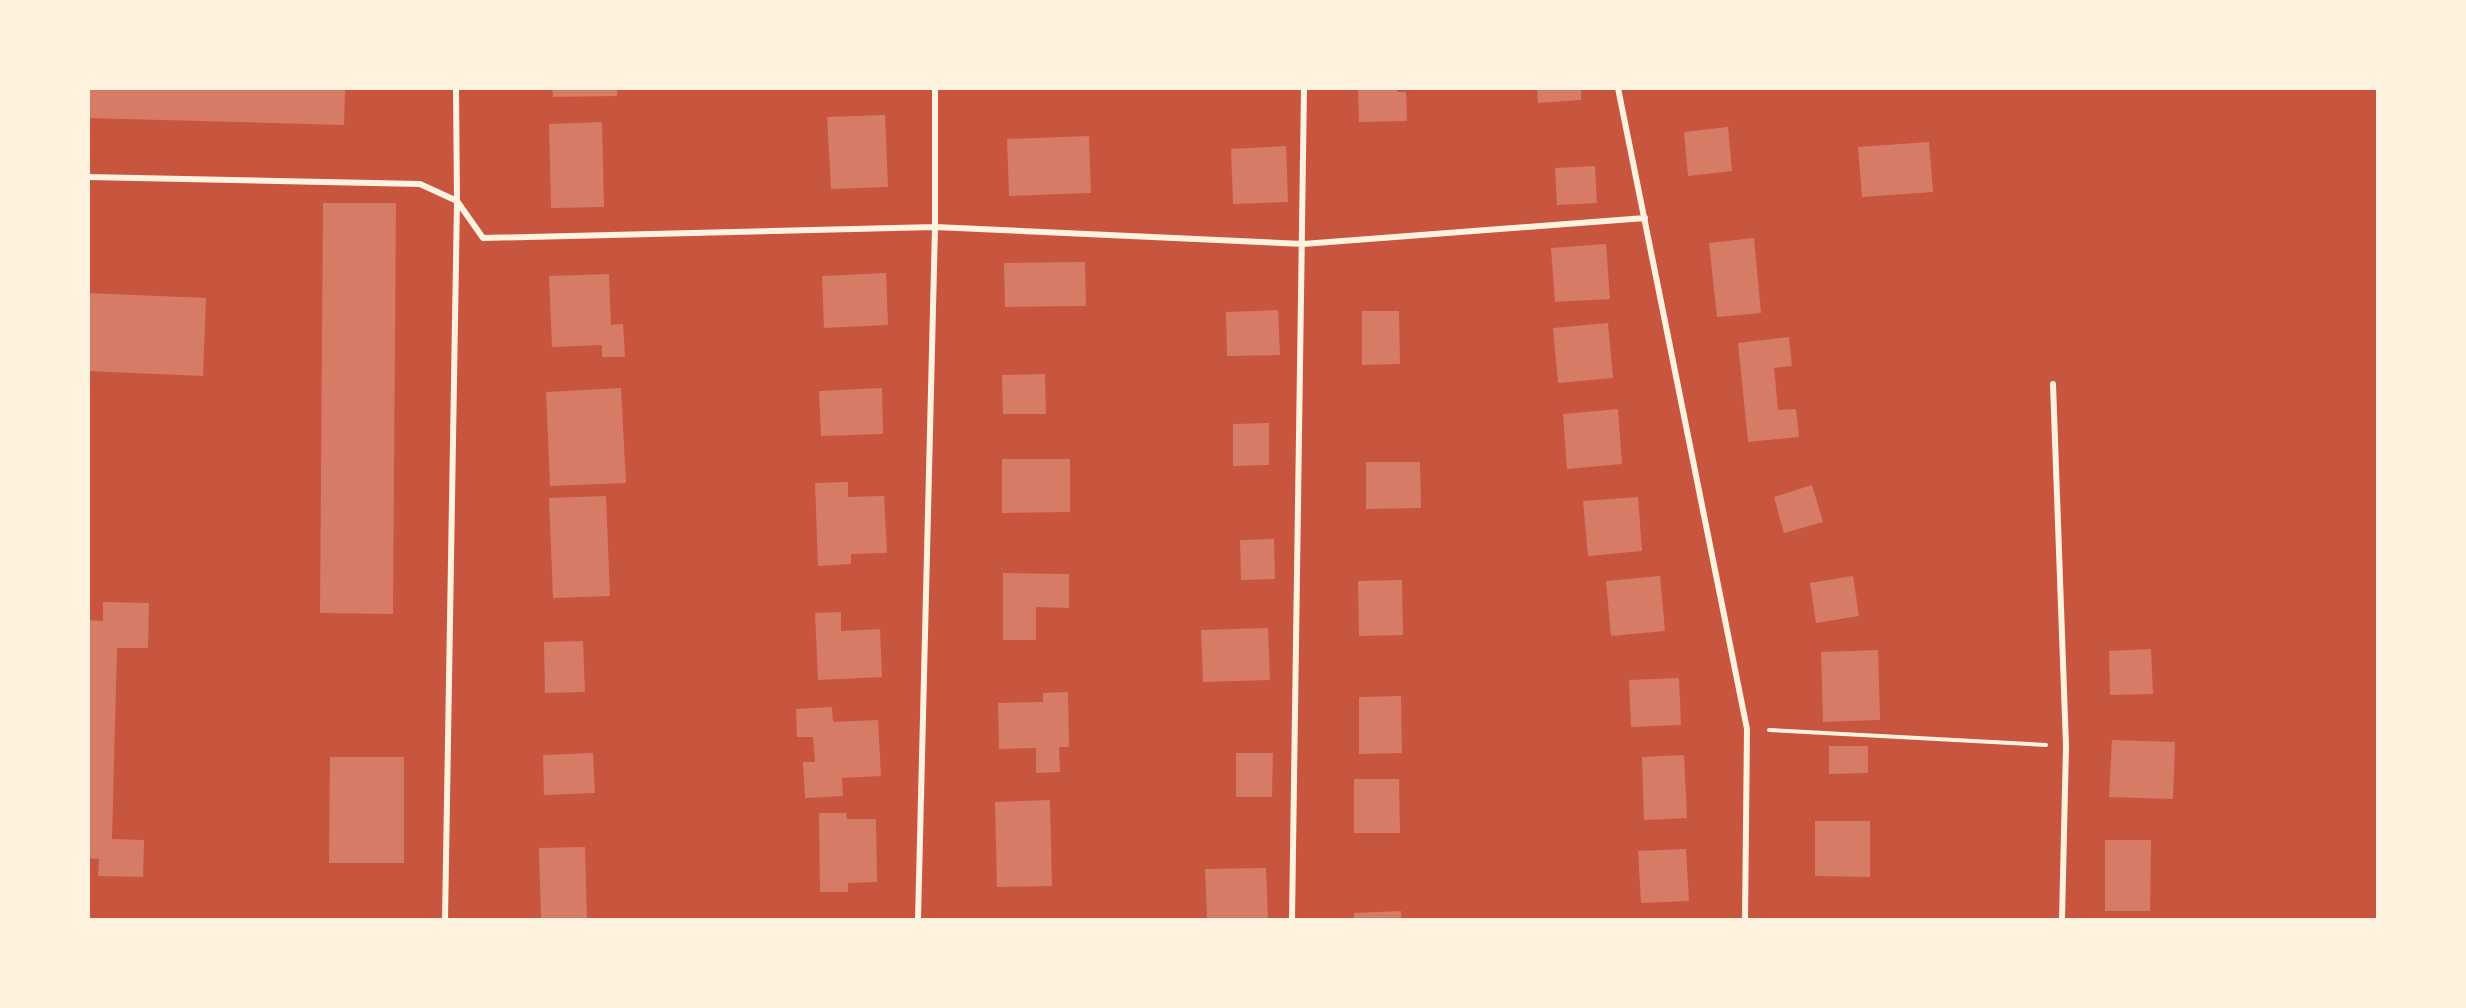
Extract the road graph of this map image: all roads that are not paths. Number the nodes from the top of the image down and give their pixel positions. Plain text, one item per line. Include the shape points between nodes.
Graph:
1 (456, 88) edge
2 (935, 88) edge
3 (1304, 88) edge
4 (1618, 88) edge
5 (88, 177) edge
6 (458, 201) junction
7 (1645, 218) junction
8 (934, 227) junction
9 (1303, 244) junction
10 (2053, 384) dead end
11 (445, 920) edge
12 (918, 920) edge
13 (1292, 920) edge
14 (1745, 920) edge
15 (2062, 920) edge

1 - 6 street
2 - 8 street
3 - 9 street
4 - 7 street
5 - 6 street via 420,184
6 - 8 street via 483,238
6 - 11 street
7 - 9 street
7 - 14 street via 1747,729
8 - 9 street
8 - 12 street
9 - 13 street
10 - 15 street via 2066,746

